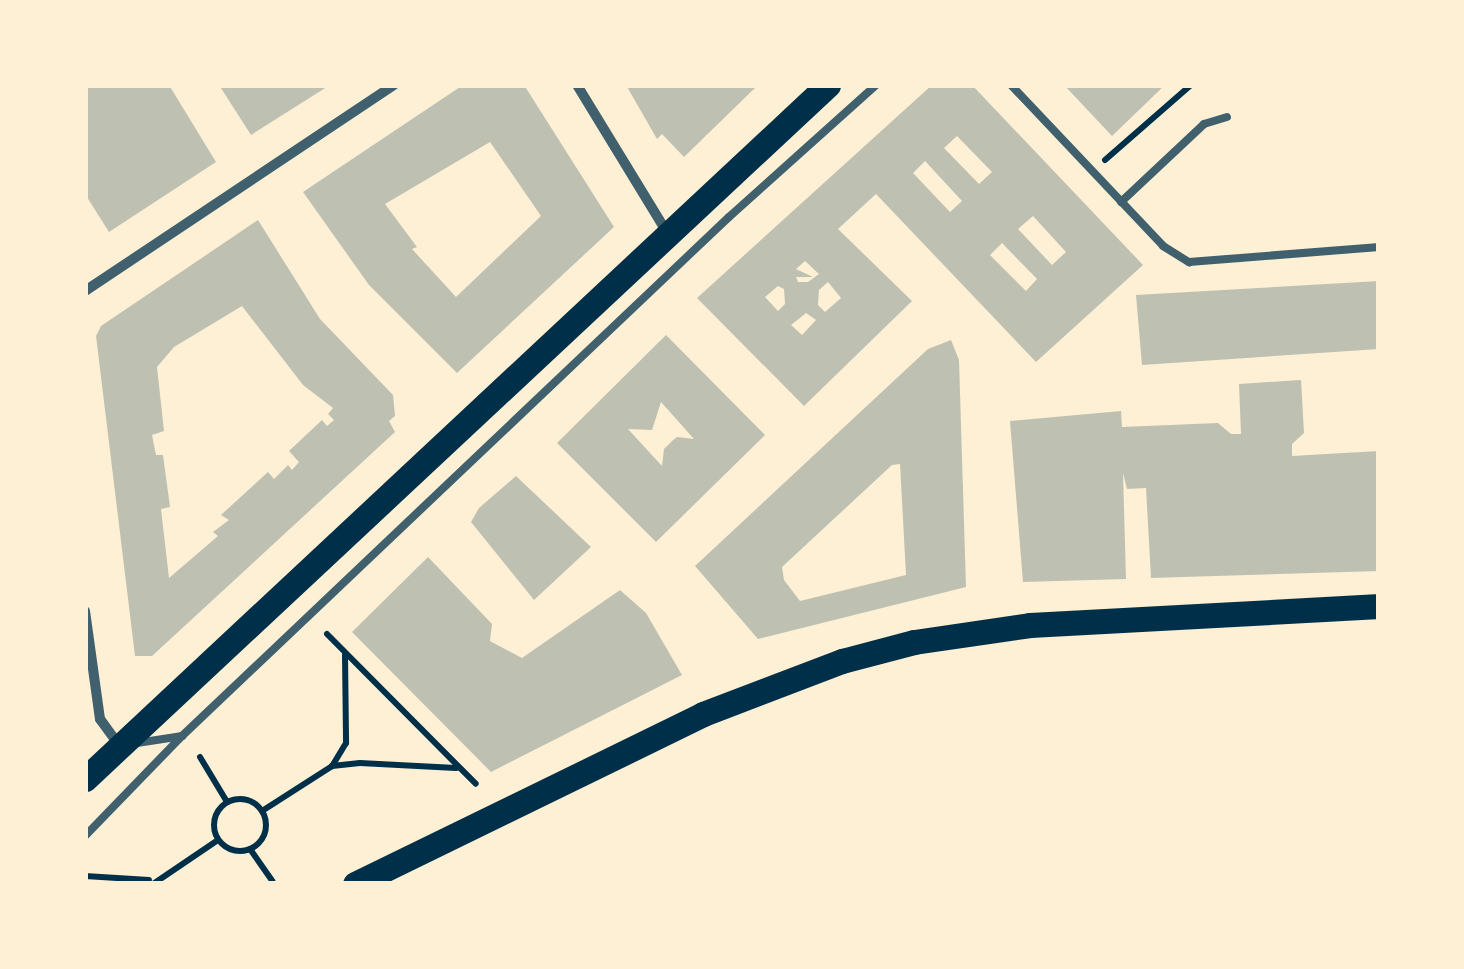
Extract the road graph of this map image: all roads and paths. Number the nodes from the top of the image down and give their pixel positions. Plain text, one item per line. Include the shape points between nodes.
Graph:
1 (394, 85) edge
2 (577, 85) edge
3 (828, 85) edge
4 (876, 85) edge
5 (1011, 85) edge
6 (1190, 85) edge
7 (1227, 118) dead end
8 (1092, 172) junction
9 (1121, 202) junction
10 (668, 234) junction
11 (1379, 248) edge
12 (85, 291) edge
13 (1379, 606) edge
14 (85, 611) edge
15 (328, 634) dead end
16 (345, 655) junction
17 (182, 736) junction
18 (120, 746) junction
19 (200, 757) dead end
20 (332, 766) junction
21 (456, 768) junction
22 (85, 778) edge
23 (476, 784) dead end
24 (227, 802) junction
25 (262, 811) junction
26 (85, 836) edge
27 (218, 840) junction
28 (250, 848) junction
29 (85, 876) edge
30 (272, 881) dead end
31 (150, 882) edge
32 (355, 884) edge

1 - 12 street
2 - 10 street
3 - 10 main road
4 - 17 lane
5 - 8 lane
6 - 8 path
7 - 9 lane via 1204,124
8 - 9 lane
9 - 11 lane via 1163,246 1189,262
10 - 18 main road
13 - 32 main road via 1003,628 842,661 704,714
14 - 18 street via 100,719
15 - 16 path
16 - 20 path via 346,744
16 - 21 path
17 - 18 lane
17 - 26 lane
18 - 22 main road
19 - 24 path
20 - 21 path
20 - 25 path
21 - 23 path
24 - 25 path via 242,799
24 - 27 path via 215,815
25 - 28 path via 264,834
27 - 28 path via 231,850
27 - 31 path
28 - 30 path
29 - 31 path

